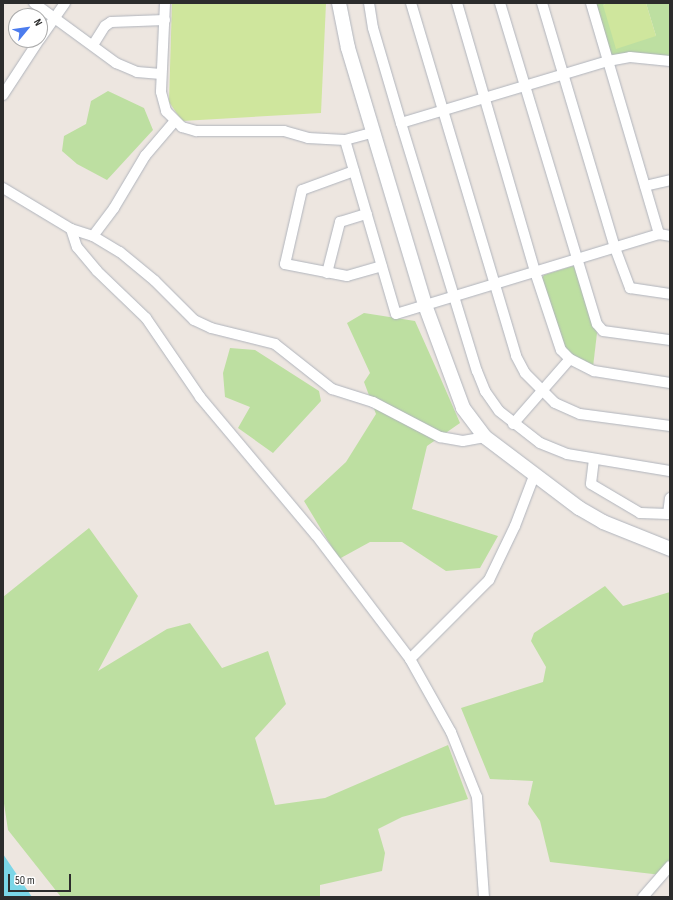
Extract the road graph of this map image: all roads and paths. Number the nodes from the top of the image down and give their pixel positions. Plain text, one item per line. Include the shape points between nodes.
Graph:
1 (34, 3) edge
2 (65, 3) edge
3 (165, 3) edge
4 (339, 3) edge
5 (369, 3) edge
6 (411, 3) edge
7 (456, 3) edge
8 (500, 3) edge
9 (542, 3) edge
10 (591, 3) edge
11 (54, 17) junction
12 (165, 20) junction
13 (48, 26) edge
14 (93, 45) junction
15 (34, 48) edge
16 (608, 61) junction
17 (670, 61) edge
18 (161, 74) junction
19 (563, 74) junction
20 (524, 86) junction
21 (3, 95) edge
22 (484, 98) junction
23 (443, 111) junction
24 (174, 122) junction
25 (401, 123) junction
26 (374, 132) junction
27 (345, 140) junction
28 (354, 171) junction
29 (670, 180) edge
30 (645, 186) junction
31 (3, 188) edge
32 (367, 214) junction
33 (70, 229) junction
34 (659, 234) junction
35 (93, 236) junction
36 (670, 236) edge
37 (615, 248) junction
38 (578, 259) junction
39 (382, 266) junction
40 (535, 272) junction
41 (327, 273) junction
42 (494, 284) junction
43 (670, 294) edge
44 (454, 296) junction
45 (425, 305) junction
46 (670, 340) edge
47 (570, 359) junction
48 (670, 383) edge
49 (541, 391) junction
50 (512, 424) junction
51 (670, 426) edge
52 (485, 437) junction
53 (594, 459) junction
54 (670, 471) edge
55 (534, 476) junction
56 (670, 498) edge
57 (670, 549) edge
58 (410, 659) junction
59 (670, 866) edge
60 (484, 897) edge
61 (643, 897) edge

1 - 11 street
2 - 11 street
3 - 12 street
4 - 26 street via 348,48
5 - 25 street via 373,28
6 - 23 street
7 - 22 street
8 - 20 street
9 - 19 street
10 - 16 street
11 - 13 street
11 - 14 street
12 - 14 street via 111,22 105,26
12 - 18 street
14 - 18 street via 127,68
15 - 21 street
16 - 17 street via 630,57
16 - 19 street
16 - 30 street
18 - 24 street via 163,102
19 - 20 street
19 - 37 street
20 - 22 street
20 - 38 street
22 - 23 street
22 - 40 street
23 - 25 street
23 - 42 street
24 - 27 street via 196,131 284,131 308,138
24 - 35 street via 145,156
25 - 44 street
26 - 27 street
26 - 45 street
27 - 28 street
28 - 32 street
28 - 41 street via 302,190 285,264
29 - 30 street
30 - 34 street
31 - 33 street
32 - 39 street
32 - 41 street via 340,222
33 - 35 street
33 - 58 street via 77,247 97,271 146,318 200,398 316,534
34 - 36 street
34 - 37 street
35 - 52 street via 138,266 194,320 211,328 275,344 332,389 373,402 440,437 463,440
37 - 38 street
37 - 43 street via 630,288
38 - 40 street
38 - 46 street via 599,328
39 - 41 street via 347,276
39 - 45 street via 396,314
40 - 42 street
40 - 47 street via 561,350
42 - 44 street
42 - 49 street via 516,356 525,373
44 - 45 street
44 - 50 street via 476,371 485,391
45 - 52 street via 455,393
47 - 48 street via 594,371
47 - 49 street
49 - 50 street
49 - 51 street via 555,403 580,414
50 - 53 street via 540,443 567,454
52 - 55 street
53 - 54 street
53 - 56 street via 592,484 640,513 668,514
55 - 57 street via 603,522
55 - 58 street via 515,526 489,580
58 - 60 street via 451,732 477,797
59 - 61 street

